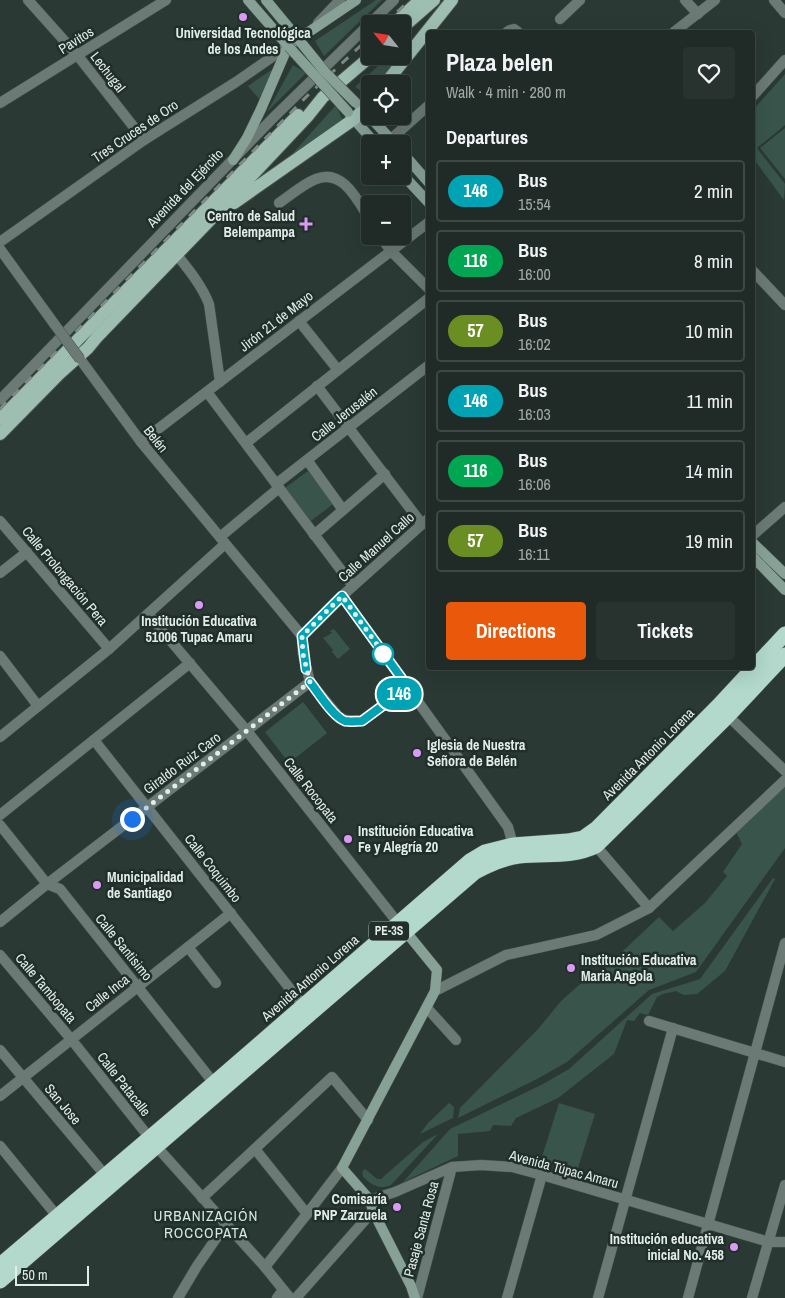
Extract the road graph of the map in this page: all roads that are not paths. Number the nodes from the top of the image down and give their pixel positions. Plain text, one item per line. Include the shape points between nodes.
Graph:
1 (28, 0) edge
2 (166, 0) edge
3 (248, 0) edge
4 (266, 0) edge
5 (340, 0) edge
6 (356, 0) edge
7 (394, 0) edge
8 (420, 0) edge
9 (434, 0) edge
10 (452, 0) edge
11 (580, 0) edge
12 (685, 0) edge
13 (716, 0) edge
14 (774, 0) edge
15 (785, 13) edge
16 (698, 14) junction
17 (404, 15) edge
18 (560, 19) dead end
19 (411, 20) edge
20 (313, 28) junction
21 (428, 30) edge
22 (677, 30) edge
23 (426, 33) edge
24 (298, 39) junction
25 (288, 47) junction
26 (361, 54) edge
27 (78, 56) junction
28 (785, 60) edge
29 (361, 65) edge
30 (392, 75) edge
31 (755, 93) edge
32 (0, 103) edge
33 (426, 108) edge
34 (358, 109) edge
35 (371, 135) edge
36 (386, 135) edge
37 (400, 135) edge
38 (144, 140) junction
39 (233, 160) junction
40 (411, 162) edge
41 (426, 180) edge
42 (411, 184) edge
43 (426, 200) edge
44 (279, 203) dead end
45 (361, 206) edge
46 (212, 219) junction
47 (426, 224) edge
48 (0, 242) edge
49 (387, 245) edge
50 (0, 249) edge
51 (391, 251) junction
52 (177, 255) junction
53 (755, 273) edge
54 (426, 286) edge
55 (426, 300) edge
56 (785, 305) edge
57 (299, 321) junction
58 (426, 367) edge
59 (338, 370) junction
60 (220, 382) junction
61 (317, 386) junction
62 (207, 392) junction
63 (0, 400) edge
64 (0, 419) edge
65 (349, 428) junction
66 (0, 434) edge
67 (141, 442) junction
68 (246, 443) junction
69 (307, 460) junction
70 (385, 474) junction
71 (278, 486) junction
72 (785, 507) edge
73 (343, 510) junction
74 (0, 520) edge
75 (425, 521) edge
76 (755, 533) edge
77 (314, 534) junction
78 (223, 541) junction
79 (755, 545) edge
80 (27, 552) junction
81 (755, 559) edge
82 (0, 573) edge
83 (785, 574) edge
84 (352, 586) junction
85 (785, 590) edge
86 (342, 596) junction
87 (148, 614) junction
88 (785, 634) edge
89 (302, 636) junction
90 (109, 649) junction
91 (785, 655) edge
92 (0, 656) edge
93 (190, 663) junction
94 (310, 682) junction
95 (408, 687) junction
96 (38, 706) junction
97 (723, 711) junction
98 (247, 731) junction
99 (0, 737) edge
100 (94, 740) junction
101 (785, 771) edge
102 (785, 780) edge
103 (147, 807) junction
104 (0, 815) edge
105 (0, 826) edge
106 (513, 845) junction
107 (596, 846) junction
108 (538, 856) junction
109 (487, 866) junction
110 (47, 884) junction
111 (649, 908) junction
112 (231, 913) junction
113 (0, 922) edge
114 (402, 927) junction
115 (785, 943) edge
116 (188, 947) junction
117 (0, 955) edge
118 (216, 983) dead end
119 (138, 986) junction
120 (435, 991) junction
121 (427, 1008) junction
122 (307, 1009) junction
123 (648, 1021) dead end
124 (673, 1028) junction
125 (71, 1040) junction
126 (456, 1040) dead end
127 (0, 1050) edge
128 (755, 1053) junction
129 (785, 1062) edge
130 (23, 1078) junction
131 (217, 1088) junction
132 (0, 1096) edge
133 (368, 1120) junction
134 (152, 1142) junction
135 (0, 1146) edge
136 (255, 1148) junction
137 (452, 1167) junction
138 (342, 1168) junction
139 (105, 1175) junction
140 (542, 1175) junction
141 (785, 1185) edge
142 (202, 1198) junction
143 (370, 1200) junction
144 (624, 1200) junction
145 (373, 1211) junction
146 (307, 1214) junction
147 (61, 1221) junction
148 (226, 1224) junction
149 (709, 1225) junction
150 (769, 1242) junction
151 (785, 1242) edge
152 (0, 1265) edge
153 (265, 1267) junction
154 (0, 1281) edge
155 (283, 1295) edge
156 (178, 1298) edge
157 (296, 1298) edge
158 (416, 1298) edge
159 (507, 1298) edge
160 (598, 1298) edge
161 (688, 1298) edge
162 (752, 1298) edge

1 - 27 street, Lechugal
2 - 27 street, Pavitos
3 - 25 street
4 - 24 street
5 - 20 street
6 - 20 street
7 - 39 street, Avenida del Ejército
8 - 17 main road
9 - 19 main road
10 - 21 main road
11 - 18 street
12 - 16 street
13 - 16 street
14 - 15 street
16 - 22 street
20 - 24 street
23 - 30 main road
24 - 25 street
24 - 34 street, bridge
25 - 34 street, bridge
25 - 38 street, Tres Cruces de Oro
25 - 39 street via 257,117
26 - 64 main road, Avenida del Ejército via 322,90
27 - 32 street, Pavitos
27 - 38 street, Lechugal
28 - 31 street
29 - 46 main road via 323,97
33 - 37 street
34 - 35 street
34 - 36 street
34 - 46 main road
38 - 48 street, Tres Cruces de Oro
39 - 63 street, Avenida del Ejército
40 - 41 street
42 - 43 street
44 - 45 street via 315,179 329,176 352,191
46 - 52 main road
47 - 51 street, Jirón 21 de Mayo
49 - 51 street
50 - 67 street, Belén, bridge
51 - 54 street
51 - 57 street, Jirón 21 de Mayo
52 - 60 street via 209,304
52 - 66 main road via 97,337 84,344
53 - 56 street
55 - 59 street
57 - 59 street
57 - 60 street, Jirón 21 de Mayo
58 - 65 street, Calle Jerusalén
59 - 61 street
60 - 62 street, Jirón 21 de Mayo
61 - 65 street
61 - 68 street
62 - 67 street, Jirón 21 de Mayo
62 - 68 street
65 - 69 street, Calle Jerusalén
65 - 70 street
67 - 78 street, Belén
68 - 71 street
69 - 71 street, Calle Jerusalén
69 - 73 street
70 - 73 street
70 - 75 street
71 - 77 street
71 - 78 street, Calle Jerusalén
72 - 76 street
73 - 77 street
74 - 80 street, Calle Prolongación Pera
75 - 84 street, Calle Manuel Callo
77 - 84 street
78 - 87 street
78 - 89 street, Belén
79 - 83 street
80 - 82 street
80 - 90 street, Calle Prolongación Pera
81 - 85 street
84 - 86 street, Calle Manuel Callo
86 - 89 street, Calle Manuel Callo
86 - 95 street
87 - 90 street
87 - 93 street, Calle Rocopata
88 - 97 highway, Avenida Antonio Lorena / PE-3S
89 - 94 street
90 - 96 street
91 - 97 highway, Avenida Antonio Lorena / PE-3S
92 - 96 street
93 - 98 street, Calle Rocopata
93 - 100 street
94 - 95 street via 338,716 353,722 362,721
94 - 98 street, Giraldo Ruiz Caro
95 - 106 street via 508,827
96 - 99 street
97 - 101 street
97 - 106 highway, Avenida Antonio Lorena / PE-3S via 598,828 583,838
97 - 107 highway, Avenida Antonio Lorena / PE-3S
98 - 103 street, Giraldo Ruiz Caro
98 - 114 street, Calle Rocopata
100 - 103 street, Calle Coquimbo
100 - 104 street
102 - 111 street
103 - 110 street, Giraldo Ruiz Caro
103 - 112 street, Calle Coquimbo
105 - 110 street, Calle Santisimo
106 - 108 street
106 - 109 street
106 - 114 highway, Avenida Antonio Lorena / PE-3S via 484,852 470,861
107 - 108 highway, Avenida Antonio Lorena / PE-3S via 583,852
107 - 111 street
108 - 109 highway, Avenida Antonio Lorena / PE-3S via 520,856
109 - 114 highway, Avenida Antonio Lorena / PE-3S
110 - 113 street, Giraldo Ruiz Caro
110 - 119 street, Calle Santisimo via 60,889
111 - 120 street via 596,935 506,955
112 - 116 street, Calle Inca
112 - 122 street, Calle Coquimbo
114 - 120 street, Calle Rocopata via 437,970
114 - 122 highway, Avenida Antonio Lorena / PE-3S
115 - 128 street
116 - 118 street
116 - 119 street, Calle Inca
117 - 125 street, Calle Tambopata
119 - 125 street, Calle Inca
119 - 131 street, Calle Santisimo
120 - 121 street
121 - 126 street
121 - 133 street
122 - 131 highway, Avenida Antonio Lorena / PE-3S
123 - 124 street
124 - 128 street
124 - 144 street
125 - 130 street, Calle Inca
125 - 134 street, Calle Patacalle
127 - 130 street, San Jose
128 - 129 street
128 - 149 street
130 - 132 street, Calle Inca
130 - 139 street, San Jose
131 - 134 highway, Avenida Antonio Lorena / PE-3S
133 - 136 street via 332,1077
133 - 138 street
134 - 139 highway, Avenida Antonio Lorena / PE-3S
134 - 142 street, Calle Patacalle
134 - 147 highway, Avenida Antonio Lorena / PE-3S
135 - 147 street
136 - 142 street
136 - 146 street
137 - 140 street, Avenida Túpac Amaru via 512,1167
137 - 143 street, Avenida Túpac Amaru
137 - 158 street, Pasaje Santa Rosa
138 - 143 street
138 - 146 street
139 - 147 highway, Avenida Antonio Lorena / PE-3S
140 - 144 street, Avenida Túpac Amaru
140 - 159 street
141 - 150 street
142 - 148 street, Calle Patacalle
143 - 145 street
144 - 149 street, Avenida Túpac Amaru
144 - 160 street
145 - 157 street
145 - 158 street
146 - 153 street
147 - 152 highway, Avenida Antonio Lorena / PE-3S
147 - 154 highway, Avenida Antonio Lorena / PE-3S
148 - 153 street, Calle Patacalle
148 - 156 street
149 - 150 street, Avenida Túpac Amaru
149 - 161 street
150 - 151 street, Avenida Túpac Amaru
150 - 162 street
153 - 155 street, Calle Patacalle

